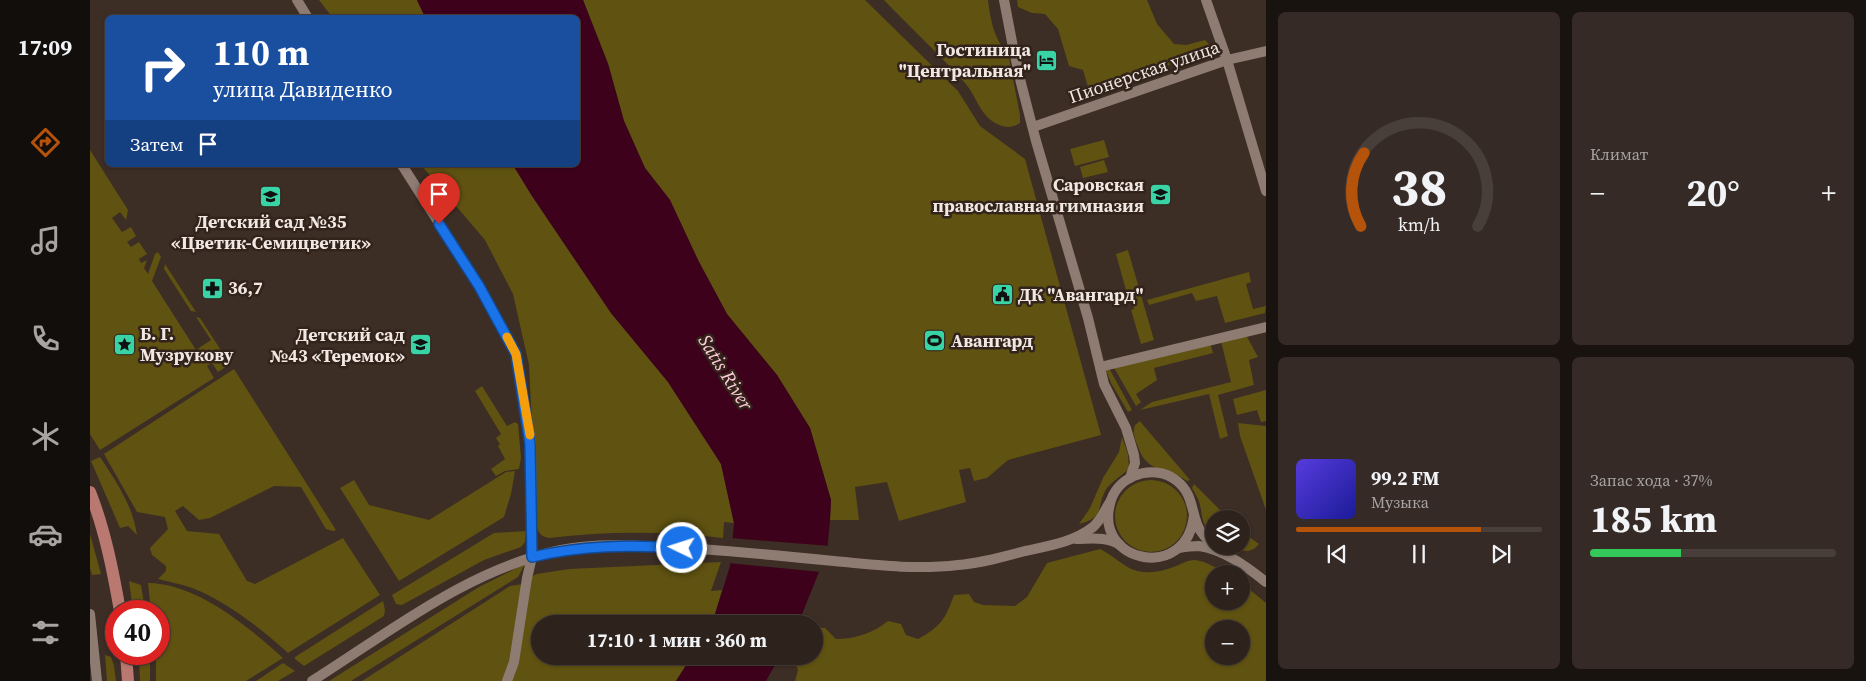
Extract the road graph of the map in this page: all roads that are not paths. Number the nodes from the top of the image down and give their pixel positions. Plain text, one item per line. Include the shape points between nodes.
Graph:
1 (297, 0) edge
2 (1004, 0) edge
3 (1206, 0) edge
4 (306, 15) edge
5 (1266, 51) edge
6 (1227, 60) junction
7 (1033, 127) junction
8 (403, 167) edge
9 (1266, 191) edge
10 (1266, 327) edge
11 (1100, 367) junction
12 (1134, 455) junction
13 (1157, 472) junction
14 (1130, 478) junction
15 (90, 492) edge
16 (1110, 502) junction
17 (1194, 514) junction
18 (1205, 536) edge
19 (1070, 539) junction
20 (1205, 547) edge
21 (1122, 548) junction
22 (1178, 548) junction
23 (1228, 555) edge
24 (532, 557) junction
25 (1266, 582) edge
26 (118, 600) edge
27 (90, 614) edge
28 (127, 665) edge
29 (97, 681) edge
30 (128, 681) edge
31 (312, 681) edge
32 (507, 681) edge

1 - 4 street
2 - 7 street via 1012,47
3 - 6 street
5 - 6 street, Пионерская улица
6 - 7 street, Пионерская улица
6 - 9 street
7 - 11 street
8 - 24 street via 479,286 516,354 530,444
10 - 11 street
11 - 12 street
12 - 13 street via 1144,467
12 - 14 street
13 - 14 street
13 - 17 street via 1183,486 1193,504
14 - 16 street via 1120,486
15 - 26 main road via 100,517
16 - 19 street via 1093,526
16 - 21 street via 1109,527
17 - 18 street
17 - 22 street via 1190,533
19 - 21 street via 1107,539
19 - 24 street via 958,565 895,566 633,545 563,550
20 - 22 street
21 - 22 street via 1146,558 1163,557
23 - 25 street
24 - 31 street via 467,585
24 - 32 street via 514,662
27 - 29 street
28 - 30 main road

